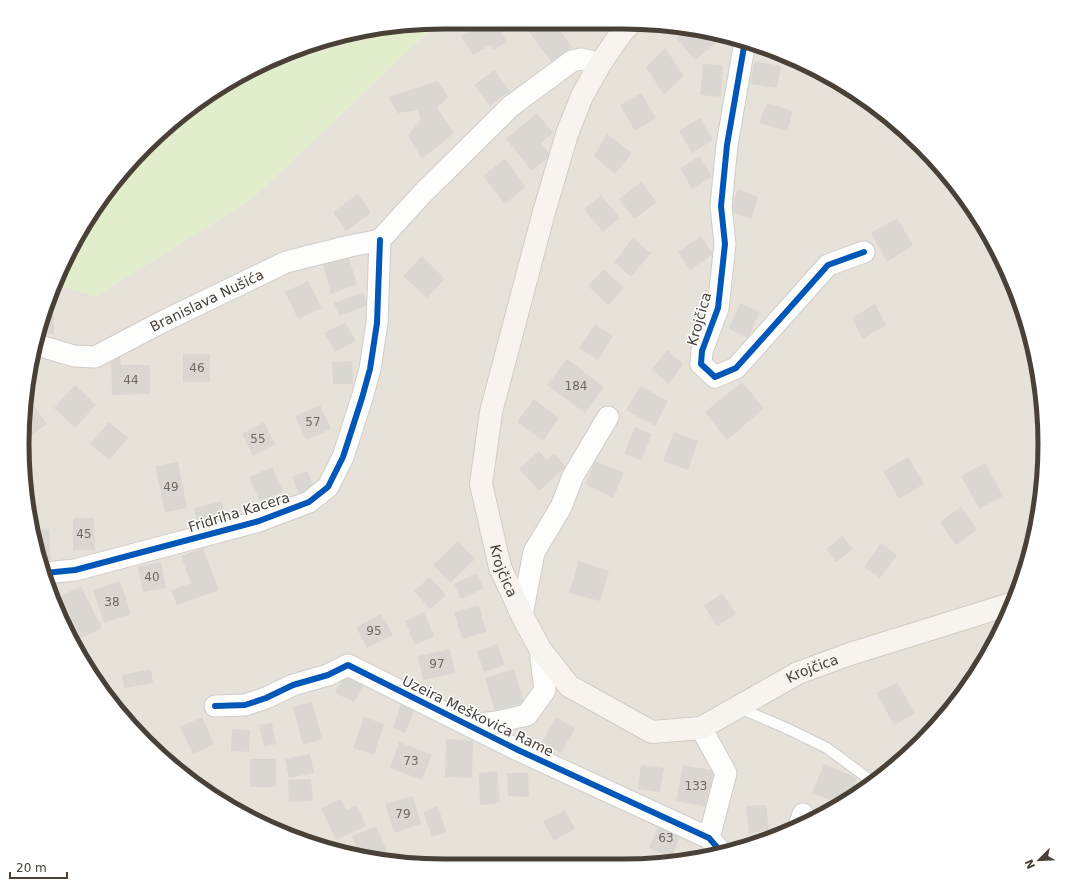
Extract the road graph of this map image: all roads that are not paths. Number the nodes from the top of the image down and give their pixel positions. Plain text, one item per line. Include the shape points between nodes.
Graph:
1 (625, 29) edge
2 (744, 47) edge
3 (600, 64) junction
4 (380, 240) junction
5 (864, 252) dead end
6 (41, 346) edge
7 (608, 417) dead end
8 (50, 573) edge
9 (1005, 606) edge
10 (522, 615) junction
11 (540, 649) junction
12 (214, 706) dead end
13 (737, 708) junction
14 (470, 725) junction
15 (701, 728) junction
16 (868, 779) edge
17 (715, 845) edge

1 - 3 main road, Krojčica
2 - 5 street, Krojčica via 727,145 721,206 725,244 718,308 702,351 701,364 714,377 736,368 828,265
3 - 4 street via 581,59 572,61 512,106 422,194
3 - 10 main road, Krojčica via 582,96 567,134 490,412 480,484 500,567
4 - 6 street, Branislava Nušića via 286,262 95,357 74,356
4 - 8 street, Fridriha Kacera via 377,323 370,369 343,457 328,487 309,502 259,521 75,570
7 - 10 street, Krojčica via 573,476 561,507 534,552
9 - 13 main road, Krojčica via 850,654 798,673
10 - 11 main road, Krojčica
11 - 14 street via 545,690 527,714
11 - 15 main road, Krojčica via 569,686 652,732
12 - 14 street, Uzeira Meškovića Rame via 245,705 293,685 328,676 348,666
13 - 15 main road, Krojčica
13 - 16 lane via 827,748
14 - 17 street, Uzeira Meškovića Rame
15 - 17 street, Uzeira Meškovića Rame via 726,773

